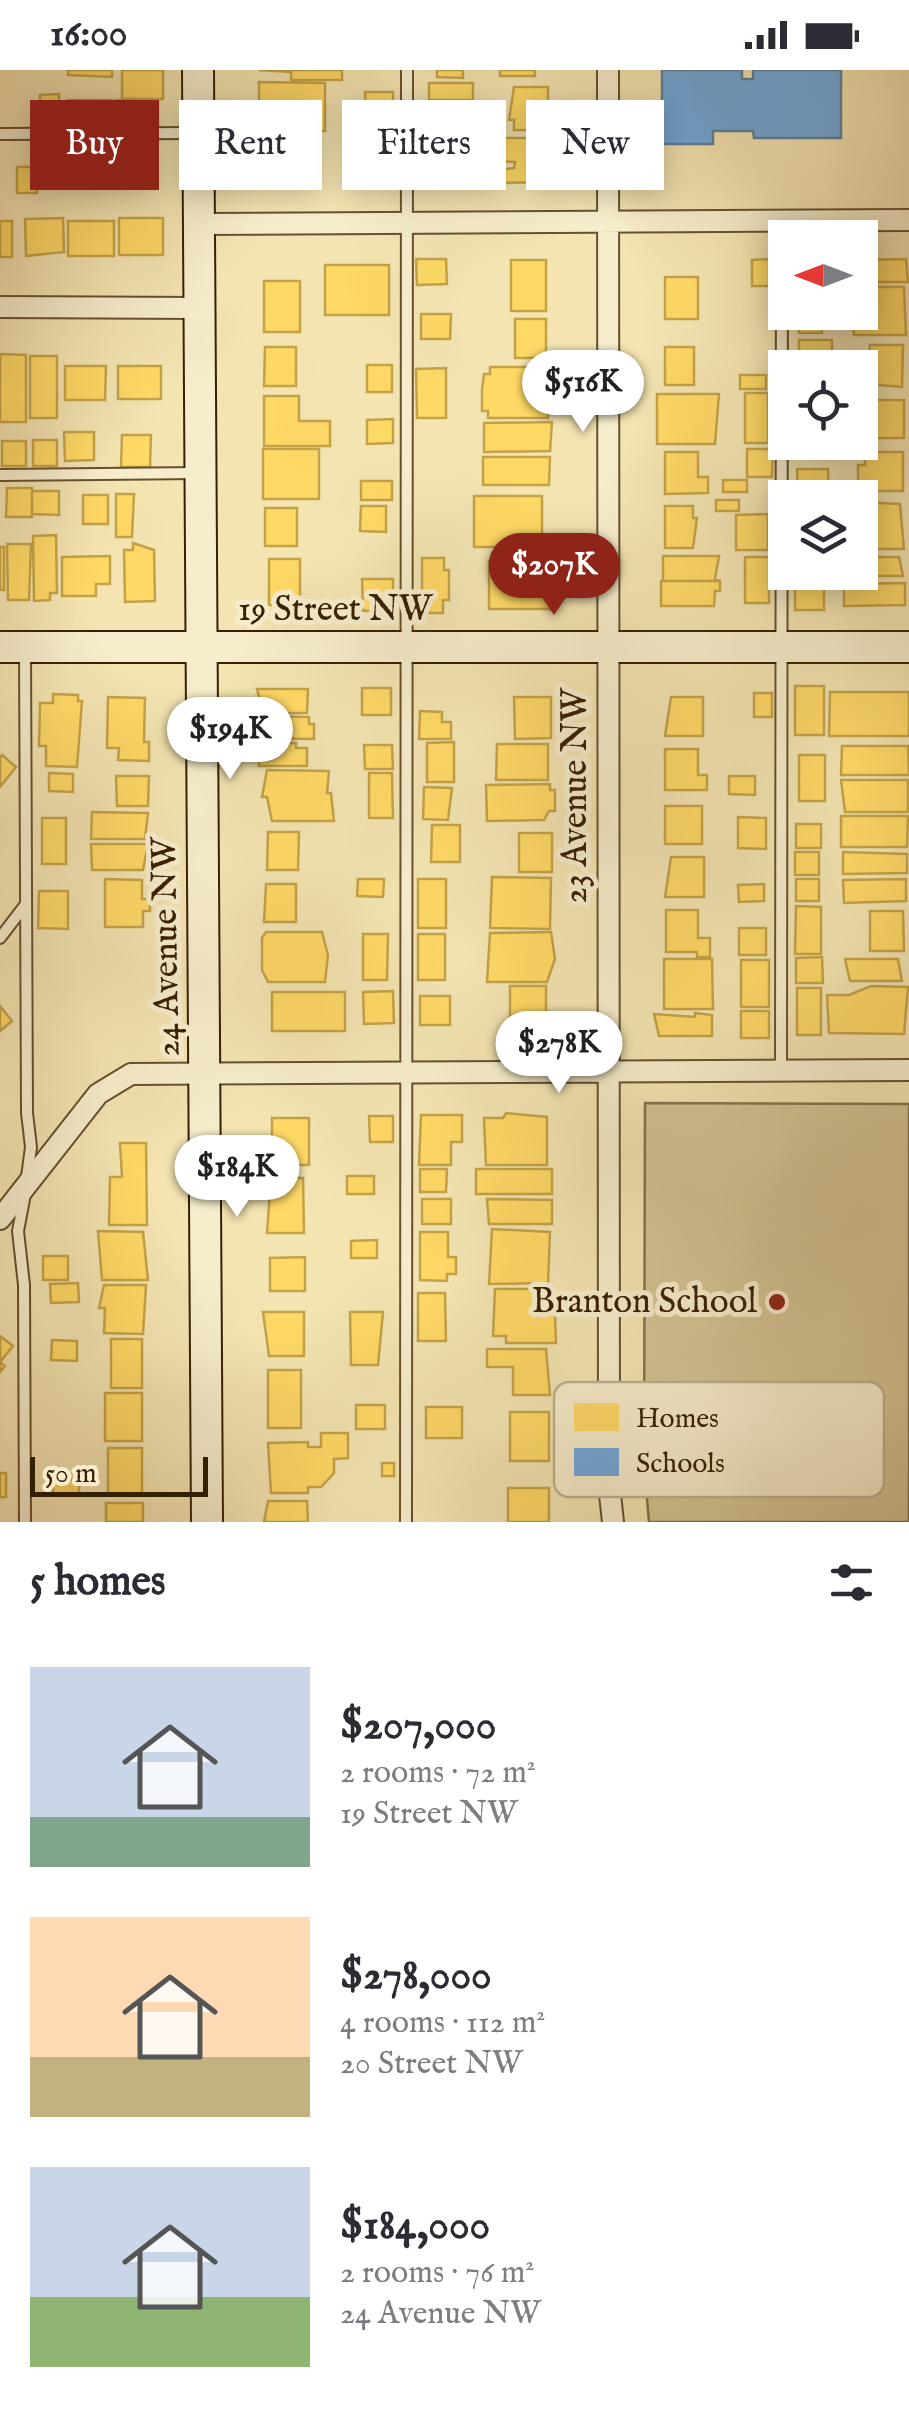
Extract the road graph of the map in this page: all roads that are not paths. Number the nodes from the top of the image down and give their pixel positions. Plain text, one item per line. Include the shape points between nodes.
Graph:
1 (198, 70) edge
2 (406, 70) edge
3 (608, 70) edge
4 (198, 100) edge
5 (179, 133) edge
6 (0, 134) edge
7 (198, 190) edge
8 (878, 220) edge
9 (909, 220) edge
10 (608, 221) junction
11 (768, 221) edge
12 (407, 222) junction
13 (198, 224) junction
14 (0, 307) edge
15 (198, 308) junction
16 (782, 330) edge
17 (200, 473) junction
18 (0, 475) edge
19 (12, 647) edge
20 (782, 647) junction
21 (909, 647) edge
22 (200, 648) junction
23 (407, 648) junction
24 (608, 648) junction
25 (27, 903) junction
26 (0, 938) edge
27 (909, 1070) edge
28 (610, 1072) junction
29 (407, 1073) junction
30 (780, 1073) junction
31 (207, 1074) junction
32 (26, 1186) junction
33 (0, 1219) edge
34 (612, 1382) edge
35 (613, 1497) edge
36 (25, 1522) edge
37 (207, 1522) edge
38 (406, 1522) edge
39 (613, 1522) edge

1 - 4 street, 24 Avenue NW
2 - 12 lane
3 - 10 street, 23 Avenue NW
5 - 6 lane
7 - 13 street, 24 Avenue NW
8 - 9 street
10 - 11 street
10 - 12 street
10 - 24 street, 23 Avenue NW
12 - 13 street
12 - 23 lane
13 - 15 street, 24 Avenue NW
14 - 15 street
15 - 17 street, 24 Avenue NW
16 - 20 lane
17 - 18 lane
17 - 22 street, 24 Avenue NW
19 - 22 street, 19 Street NW
19 - 25 lane
20 - 21 street, 19 Street NW
20 - 24 street, 19 Street NW
20 - 30 lane
22 - 23 street, 19 Street NW
22 - 31 street, 24 Avenue NW
23 - 24 street, 19 Street NW
23 - 29 lane
24 - 28 street, 23 Avenue NW
25 - 26 lane
25 - 32 lane
27 - 30 street
28 - 29 street
28 - 30 street
28 - 34 street, 23 Avenue NW
29 - 31 street
29 - 38 lane
31 - 32 street via 131,1074 98,1094
31 - 37 street, 24 Avenue NW
32 - 33 street
32 - 36 lane via 18,1230
35 - 39 street, 23 Avenue NW

